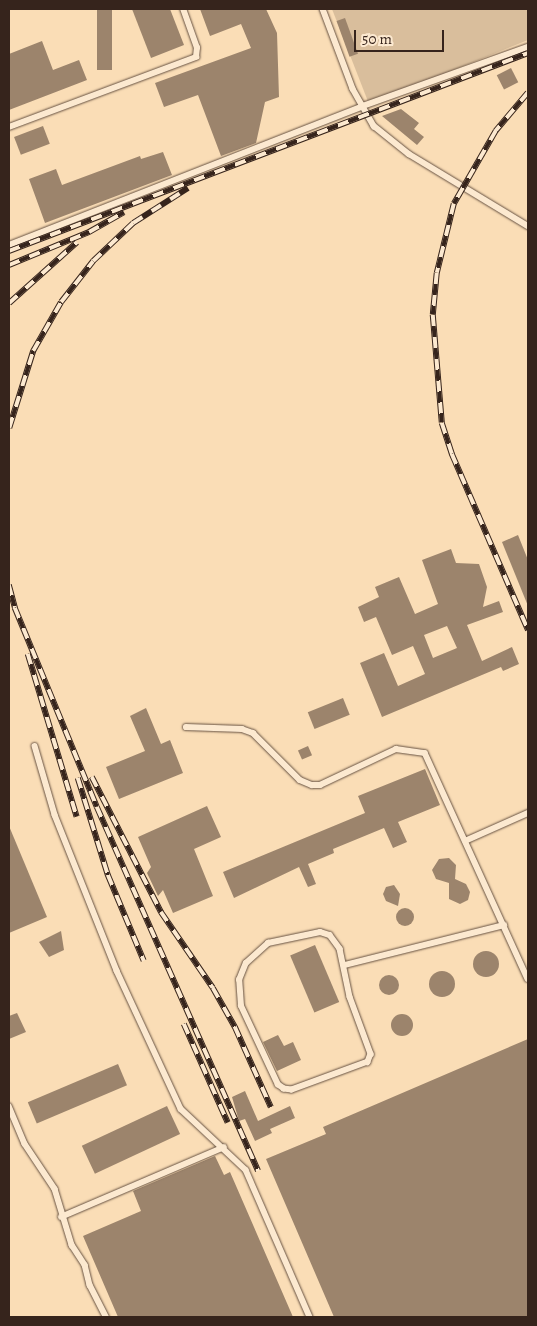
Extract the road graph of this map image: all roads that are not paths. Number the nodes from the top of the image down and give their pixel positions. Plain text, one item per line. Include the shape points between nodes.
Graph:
1 (183, 9) edge
2 (323, 9) edge
3 (528, 47) edge
4 (363, 106) junction
5 (9, 127) edge
6 (528, 218) edge
7 (526, 225) edge
8 (9, 245) edge
9 (186, 727) dead end
10 (35, 746) dead end
11 (528, 813) edge
12 (465, 841) junction
13 (504, 925) junction
14 (345, 965) junction
15 (528, 979) edge
16 (9, 1106) edge
17 (224, 1147) junction
18 (61, 1217) junction
19 (106, 1317) edge
20 (310, 1317) edge

1 - 5 lane via 197,48 196,57
2 - 4 lane
3 - 4 lane
4 - 7 lane via 374,126 401,148
4 - 8 lane
6 - 7 lane
9 - 12 lane via 242,729 253,733 300,780 312,785 320,785 396,750 425,753
10 - 17 lane via 55,815 114,962 181,1109
11 - 12 lane
12 - 13 lane
13 - 14 lane
13 - 15 lane
14 - 14 lane via 340,949 330,935 320,932 268,943 246,963 239,980 241,1006 278,1085 284,1089 292,1090 368,1062 371,1054 350,998
16 - 18 lane via 25,1144 55,1189
17 - 18 lane
17 - 20 lane via 246,1170
18 - 19 lane

